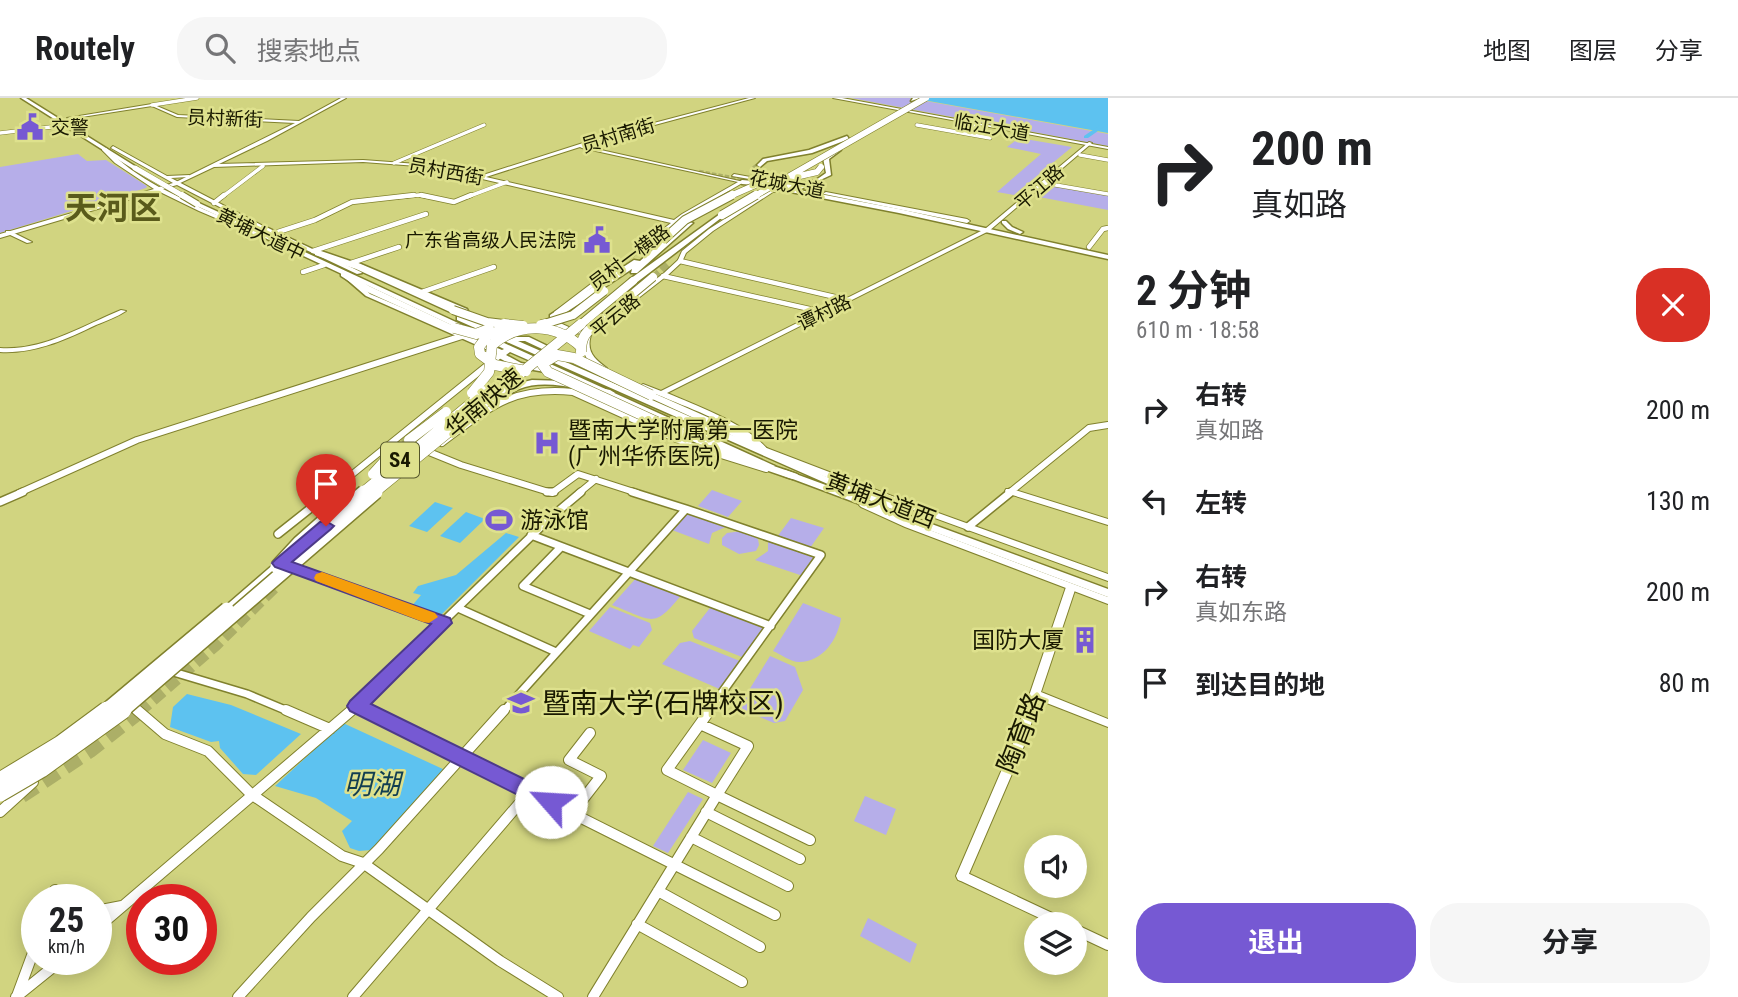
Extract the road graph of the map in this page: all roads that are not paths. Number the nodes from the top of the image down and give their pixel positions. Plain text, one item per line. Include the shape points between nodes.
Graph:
1 (23, 98) edge
2 (33, 98) edge
3 (197, 98) edge
4 (344, 98) edge
5 (753, 98) edge
6 (835, 98) edge
7 (846, 98) edge
8 (916, 98) edge
9 (926, 98) edge
10 (152, 105) junction
11 (69, 122) junction
12 (300, 122) junction
13 (484, 125) dead end
14 (917, 125) dead end
15 (974, 125) dead end
16 (0, 133) edge
17 (962, 133) junction
18 (851, 138) junction
19 (990, 138) dead end
20 (587, 144) junction
21 (580, 146) junction
22 (1088, 146) junction
23 (113, 148) junction
24 (1108, 148) edge
25 (104, 149) junction
26 (607, 149) junction
27 (601, 151) junction
28 (1080, 155) junction
29 (1108, 160) edge
30 (394, 163) junction
31 (212, 166) junction
32 (262, 166) junction
33 (138, 167) junction
34 (757, 167) junction
35 (791, 169) junction
36 (714, 174) junction
37 (162, 175) junction
38 (188, 176) junction
39 (142, 177) junction
40 (483, 177) junction
41 (743, 179) junction
42 (508, 182) junction
43 (175, 183) junction
44 (816, 183) junction
45 (1046, 183) junction
46 (159, 188) junction
47 (728, 190) junction
48 (786, 190) junction
49 (803, 190) junction
50 (190, 191) junction
51 (765, 192) junction
52 (721, 193) junction
53 (1108, 194) edge
54 (173, 196) junction
55 (214, 203) junction
56 (696, 207) junction
57 (426, 214) dead end
58 (718, 215) junction
59 (967, 221) junction
60 (675, 222) junction
61 (959, 224) junction
62 (1108, 228) edge
63 (992, 229) junction
64 (9, 233) junction
65 (266, 233) junction
66 (275, 233) junction
67 (0, 235) edge
68 (1033, 238) junction
69 (29, 242) dead end
70 (399, 247) dead end
71 (1089, 247) junction
72 (1108, 251) edge
73 (316, 252) junction
74 (1108, 257) edge
75 (341, 261) junction
76 (633, 261) junction
77 (680, 261) junction
78 (670, 262) tunnel mouth
79 (351, 263) junction
80 (324, 265) junction
81 (494, 267) dead end
82 (303, 272) dead end
83 (344, 274) junction
84 (663, 276) junction
85 (653, 277) tunnel mouth
86 (630, 280) junction
87 (422, 292) junction
88 (848, 300) junction
89 (399, 303) joint
90 (453, 310) junction
91 (123, 311) dead end
92 (823, 313) junction
93 (553, 320) junction
94 (477, 326) junction
95 (528, 326) junction
96 (454, 328) junction
97 (594, 331) junction
98 (462, 336) junction
99 (503, 338) junction
100 (520, 338) junction
101 (581, 347) junction
102 (0, 350) edge
103 (500, 354) junction
104 (586, 361) junction
105 (575, 363) junction
106 (601, 366) junction
107 (589, 375) junction
108 (575, 388) junction
109 (610, 393) junction
110 (659, 395) junction
111 (1108, 425) edge
112 (409, 440) tunnel mouth
113 (708, 450) junction
114 (764, 450) junction
115 (429, 452) junction
116 (392, 453) tunnel mouth
117 (405, 469) junction
118 (793, 476) junction
119 (596, 479) junction
120 (1009, 491) junction
121 (854, 500) junction
122 (0, 502) edge
123 (686, 509) junction
124 (1108, 522) edge
125 (968, 527) junction
126 (278, 534) dead end
127 (531, 535) junction
128 (561, 547) junction
129 (278, 565) junction
130 (628, 572) junction
131 (1108, 578) edge
132 (1108, 585) edge
133 (1071, 587) junction
134 (1108, 593) edge
135 (1108, 601) edge
136 (458, 608) junction
137 (590, 614) junction
138 (444, 623) junction
139 (771, 626) junction
140 (556, 652) junction
141 (159, 668) junction
142 (1037, 695) junction
143 (123, 699) junction
144 (357, 706) junction
145 (1108, 723) edge
146 (700, 724) junction
147 (330, 729) junction
148 (590, 733) dead end
149 (461, 756) junction
150 (0, 781) edge
151 (530, 791) junction
152 (0, 793) edge
153 (251, 794) junction
154 (717, 795) junction
155 (0, 812) edge
156 (573, 812) junction
157 (706, 812) junction
158 (691, 837) junction
159 (810, 840) dead end
160 (800, 859) dead end
161 (363, 863) junction
162 (674, 865) junction
163 (962, 876) joint
164 (788, 886) dead end
165 (658, 891) junction
166 (123, 906) junction
167 (112, 908) edge
168 (429, 908) junction
169 (1038, 912) edge
170 (112, 915) edge
171 (775, 915) dead end
172 (637, 924) junction
173 (1087, 935) edge
174 (1108, 945) edge
175 (760, 947) dead end
176 (25, 975) edge
177 (44, 975) edge
178 (742, 982) dead end
179 (17, 997) edge
180 (238, 997) edge
181 (353, 997) edge
182 (558, 997) edge
183 (593, 997) edge

1 - 11 main road, 黄埔大道中
2 - 11 main road, 黄埔大道中
3 - 10 street
4 - 12 street
5 - 20 street, 员村南街
6 - 22 main road, 临江大道
7 - 22 main road, 临江大道
8 - 18 highway, 华南快速 / S4, bridge
9 - 18 highway, 华南快速 / S4, bridge
10 - 11 street
10 - 12 street, 员村新街 via 177,116
11 - 16 street
11 - 23 main road, 黄埔大道中
11 - 25 main road, 黄埔大道中
12 - 31 street
12 - 38 street
13 - 30 street
14 - 17 street
15 - 17 street
17 - 19 street
18 - 34 highway via 765,160
18 - 35 highway, 华南快速 / S4, bridge
18 - 44 highway, bridge via 826,158 830,172
18 - 51 highway, 华南快速 / S4, bridge
20 - 21 street, 员村南街
20 - 26 street, 花城大道
21 - 27 street, 花城大道
21 - 40 street, 员村南街
22 - 24 main road, 临江大道
22 - 28 street, 平江路
22 - 45 street, 平江路
23 - 33 main road, 黄埔大道中
23 - 37 main road
25 - 33 main road, 黄埔大道中
25 - 39 main road
26 - 27 street
26 - 27 street, 花城大道 via 701,171
26 - 36 street, 花城大道
27 - 36 street, 花城大道
28 - 29 street
28 - 45 street, 平江路
30 - 32 street, 员村西街
30 - 40 street, 员村西街
31 - 32 street, 员村西街
31 - 43 street
32 - 55 street
33 - 65 main road, 黄埔大道中, bridge via 200,203
34 - 41 highway
34 - 51 highway, bridge via 789,158 821,167
35 - 58 highway, 华南快速 / S4, bridge
35 - 76 highway, bridge via 682,222
36 - 41 street, 花城大道
36 - 47 street via 725,181
37 - 38 main road
37 - 39 main road
37 - 43 main road
38 - 43 street
39 - 46 main road
40 - 42 street, 员村西街
41 - 47 street, 员村一横路
41 - 48 main road, 花城大道
41 - 49 highway
42 - 60 street, 员村西街
42 - 66 street via 454,202 419,195 352,202
43 - 46 main road
43 - 50 main road
44 - 49 highway
44 - 59 main road, 花城大道
45 - 53 street
45 - 63 street, 平江路
46 - 54 main road
46 - 64 main road
47 - 52 street, 员村一横路
48 - 49 main road, 花城大道
48 - 51 street, 平云路
49 - 61 main road, 花城大道
50 - 54 main road
50 - 55 main road
51 - 52 street via 749,187
51 - 58 highway, 华南快速 / S4, bridge
51 - 77 street, 平云路 via 710,230
52 - 56 street, 员村一横路
54 - 65 main road
55 - 65 main road
56 - 60 street, 员村一横路
56 - 86 highway via 692,222 638,267
57 - 73 street
58 - 78 highway
58 - 86 highway, 华南快速 / S4
59 - 61 street, 花城大道 via 825,194
59 - 63 main road, 花城大道
60 - 76 street, 员村一横路
61 - 63 main road
62 - 71 street
63 - 68 main road, 花城大道
63 - 68 main road, 花城大道
63 - 88 street, 谭村路
63 - 110 street, 谭村路
64 - 67 main road
64 - 69 street
65 - 66 main road, 黄埔大道中
65 - 80 main road, 黄埔大道中
66 - 73 main road, 黄埔大道中
68 - 71 main road, 花城大道
68 - 74 main road, 花城大道
70 - 79 street
71 - 72 main road, 花城大道
73 - 75 highway
73 - 94 main road, 黄埔大道中
75 - 79 main road
75 - 90 highway
76 - 93 highway
76 - 93 highway, bridge via 575,314
77 - 84 street, 平云路
77 - 88 street
79 - 87 main road
80 - 82 street
80 - 83 main road, 黄埔大道中
81 - 87 street
83 - 89 highway
83 - 98 main road via 359,290
83 - 103 main road, 黄埔大道中
84 - 92 street
84 - 97 street, 平云路
85 - 101 highway, bridge via 586,332
86 - 117 highway, 华南快速 / S4, bridge
86 - 129 highway, 华南快速 / S4, bridge via 409,452
87 - 94 main road via 468,313
88 - 92 street, 谭村路
89 - 96 highway
90 - 95 highway, bridge via 487,322
90 - 96 highway, bridge via 490,327 476,334
91 - 102 street via 38,346
92 - 110 street, 谭村路
93 - 95 highway, bridge
93 - 97 street via 568,330
93 - 100 street
94 - 99 main road, 黄埔大道中
95 - 108 highway, bridge via 491,333 481,342 480,354 498,366 541,373
96 - 103 highway, bridge
97 - 106 street, 平云路 via 584,347
98 - 103 main road
98 - 122 street via 137,440
99 - 100 main road
99 - 107 main road, 黄埔大道西
100 - 105 main road
101 - 103 highway, bridge via 559,331 522,330 496,340 491,348
101 - 104 highway, bridge
103 - 109 main road, 黄埔大道西
103 - 112 highway, bridge via 481,385
103 - 126 street
104 - 108 highway, bridge via 560,356 542,364
104 - 110 highway, bridge via 604,374
105 - 106 main road
105 - 107 main road
106 - 110 street, 平云路
107 - 114 main road, 黄埔大道西
108 - 113 street
108 - 113 highway, bridge via 657,422
108 - 115 street via 515,393
109 - 117 highway, bridge via 552,383 523,385
109 - 118 main road, 黄埔大道西
110 - 114 highway
111 - 120 street via 1089,428
113 - 118 highway
114 - 125 main road
114 - 132 main road, 黄埔大道西 via 854,491
115 - 119 street via 552,493 578,474
115 - 129 street via 419,454
116 - 129 highway, bridge
117 - 152 highway, 华南快速 / S4, bridge via 143,695 69,752
118 - 121 main road, 黄埔大道西
119 - 123 street
119 - 127 street
120 - 124 street
120 - 125 street
121 - 133 main road
121 - 134 main road, 黄埔大道西
123 - 130 street
123 - 139 street via 821,555
125 - 131 main road
127 - 128 street
127 - 136 street
128 - 130 street
128 - 137 street via 523,586
129 - 138 street
129 - 141 street
129 - 150 highway, 华南快速 / S4, bridge via 108,710 42,758
130 - 137 street
130 - 139 street
133 - 135 main road
133 - 142 street, 陶育路
136 - 138 street
136 - 140 street
137 - 140 street
138 - 144 street
139 - 146 street
140 - 149 street
141 - 143 street
141 - 147 street via 247,694
142 - 145 street
142 - 163 street, 陶育路
143 - 153 street via 165,734 208,751
143 - 155 street
144 - 147 street
144 - 149 street
146 - 154 street via 748,746
146 - 154 street via 667,770
147 - 153 street
148 - 156 street via 569,760 601,776
149 - 151 street
149 - 161 street
151 - 156 street
151 - 168 street
153 - 161 street via 342,856
153 - 166 street
154 - 157 street
154 - 159 street
156 - 162 street
157 - 158 street
157 - 160 street
158 - 162 street
158 - 164 street
161 - 168 street
161 - 180 street
162 - 165 street
162 - 171 street
163 - 169 street
165 - 172 street
165 - 175 street
166 - 167 street
166 - 170 street
168 - 181 street
168 - 182 street
172 - 178 street
172 - 183 street
173 - 174 street
176 - 179 street
177 - 179 street

